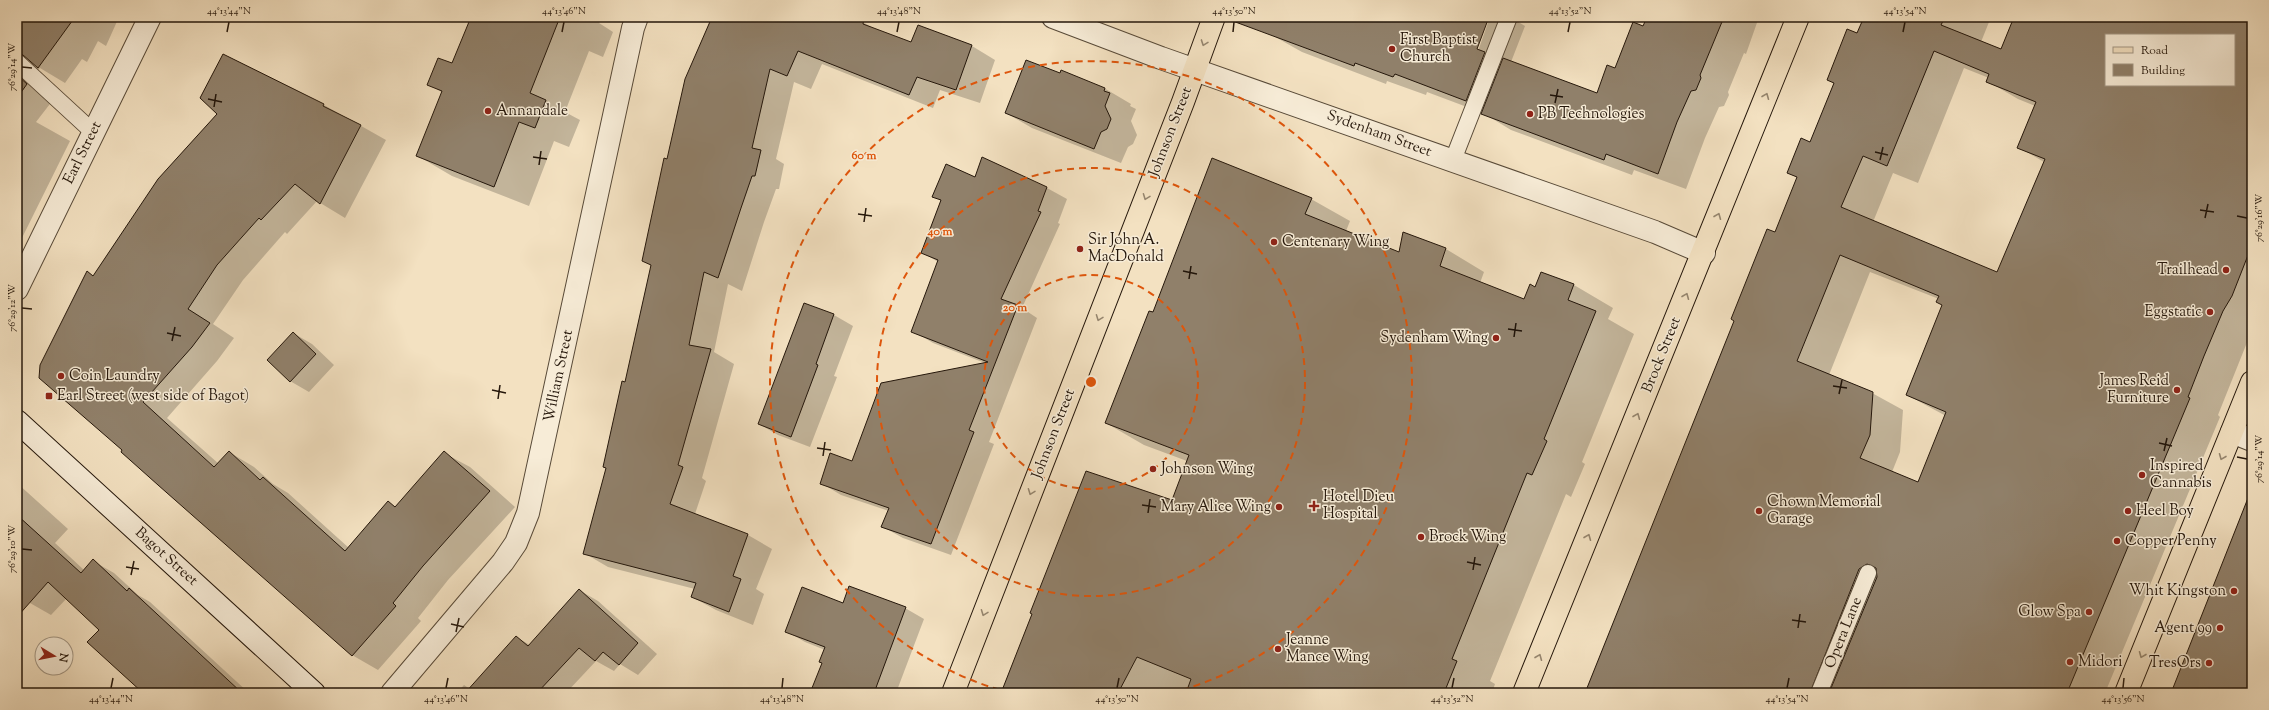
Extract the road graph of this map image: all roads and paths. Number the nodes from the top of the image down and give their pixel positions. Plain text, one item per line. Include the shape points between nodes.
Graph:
1 (150, 17) edge
2 (637, 17) edge
3 (1053, 17) edge
4 (1214, 17) edge
5 (1509, 17) edge
6 (1798, 17) edge
7 (17, 62) edge
8 (1195, 69) junction
9 (93, 132) junction
10 (1453, 160) junction
11 (1704, 253) junction
12 (17, 289) edge
13 (2252, 382) edge
14 (17, 421) edge
15 (2232, 432) junction
16 (2252, 440) edge
17 (1868, 573) dead end
18 (314, 693) edge
19 (392, 693) edge
20 (953, 693) edge
21 (1524, 693) edge
22 (1819, 693) edge
23 (2126, 693) edge

1 - 9 street, Earl Street
2 - 19 street, William Street via 528,513 516,543 503,562
3 - 8 street, Sydenham Street
4 -> 8 main road, Johnson Street
5 - 10 lane
11 -> 6 main road, Brock Street
7 - 9 lane
8 - 10 street, Sydenham Street
8 -> 20 main road, Johnson Street
9 - 12 street, Earl Street
10 - 11 street, Sydenham Street via 1655,232
21 -> 11 main road, Brock Street
13 - 15 main road
14 - 18 street, Bagot Street
15 - 16 street
15 -> 23 main road
17 - 22 lane, Opera Lane

